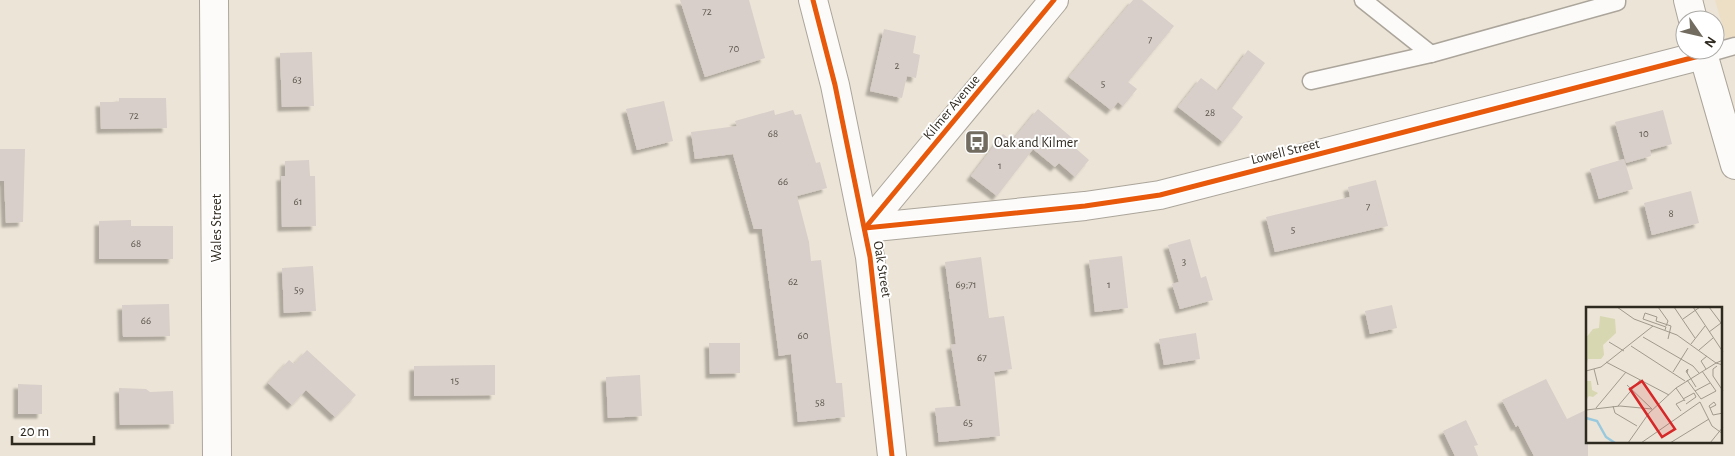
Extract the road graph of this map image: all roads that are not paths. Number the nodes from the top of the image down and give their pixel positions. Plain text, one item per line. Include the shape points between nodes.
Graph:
1 (214, 0) edge
2 (813, 0) edge
3 (1054, 0) edge
4 (1363, 0) edge
5 (1617, 0) edge
6 (1431, 54) junction
7 (1675, 59) edge
8 (1704, 60) edge
9 (1311, 81) dead end
10 (1735, 165) edge
11 (865, 228) junction
12 (217, 456) edge
13 (892, 456) edge

1 - 12 street, Wales Street
2 - 11 street, Oak Street via 835,84
3 - 11 street, Kilmer Avenue
4 - 6 lane
5 - 6 lane
6 - 9 lane
7 - 11 street, Lowell Street via 1160,194 1084,206
8 - 10 street
11 - 13 street, Oak Street via 875,286

